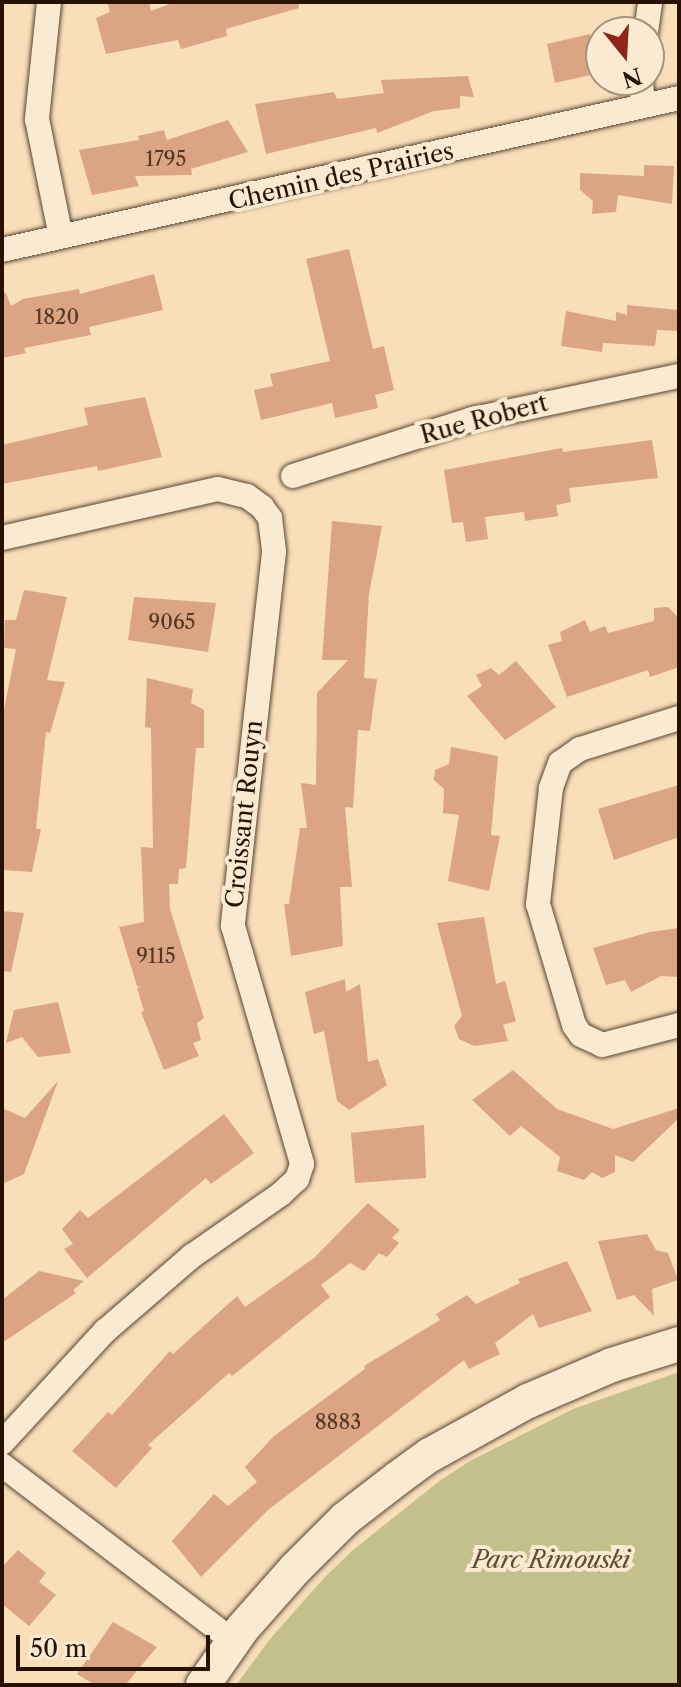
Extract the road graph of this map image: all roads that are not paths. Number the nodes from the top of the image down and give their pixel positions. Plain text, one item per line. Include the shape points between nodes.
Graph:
1 (49, 2) edge
2 (642, 96) edge
3 (679, 98) edge
4 (643, 106) junction
5 (61, 237) junction
6 (2, 250) edge
7 (679, 376) edge
8 (293, 476) dead end
9 (2, 538) edge
10 (679, 718) edge
11 (679, 1025) edge
12 (679, 1344) edge
13 (2, 1443) edge
14 (2, 1465) edge
15 (233, 1641) junction
16 (203, 1685) edge

1 - 5 street via 37,119
2 - 4 street
3 - 4 street, Chemin des Prairies
4 - 5 street, Chemin des Prairies
5 - 6 street, Chemin des Prairies
7 - 8 street, Rue Robert via 473,419
9 - 13 street, Croissant Rouyn via 218,489 247,496 270,518 274,552 233,926 302,1164 297,1179 281,1194 192,1256 105,1331
10 - 11 street via 580,749 560,763 551,788 538,904 581,1035 602,1045
12 - 15 street via 556,1388 430,1455 321,1542
14 - 15 street
15 - 16 street

